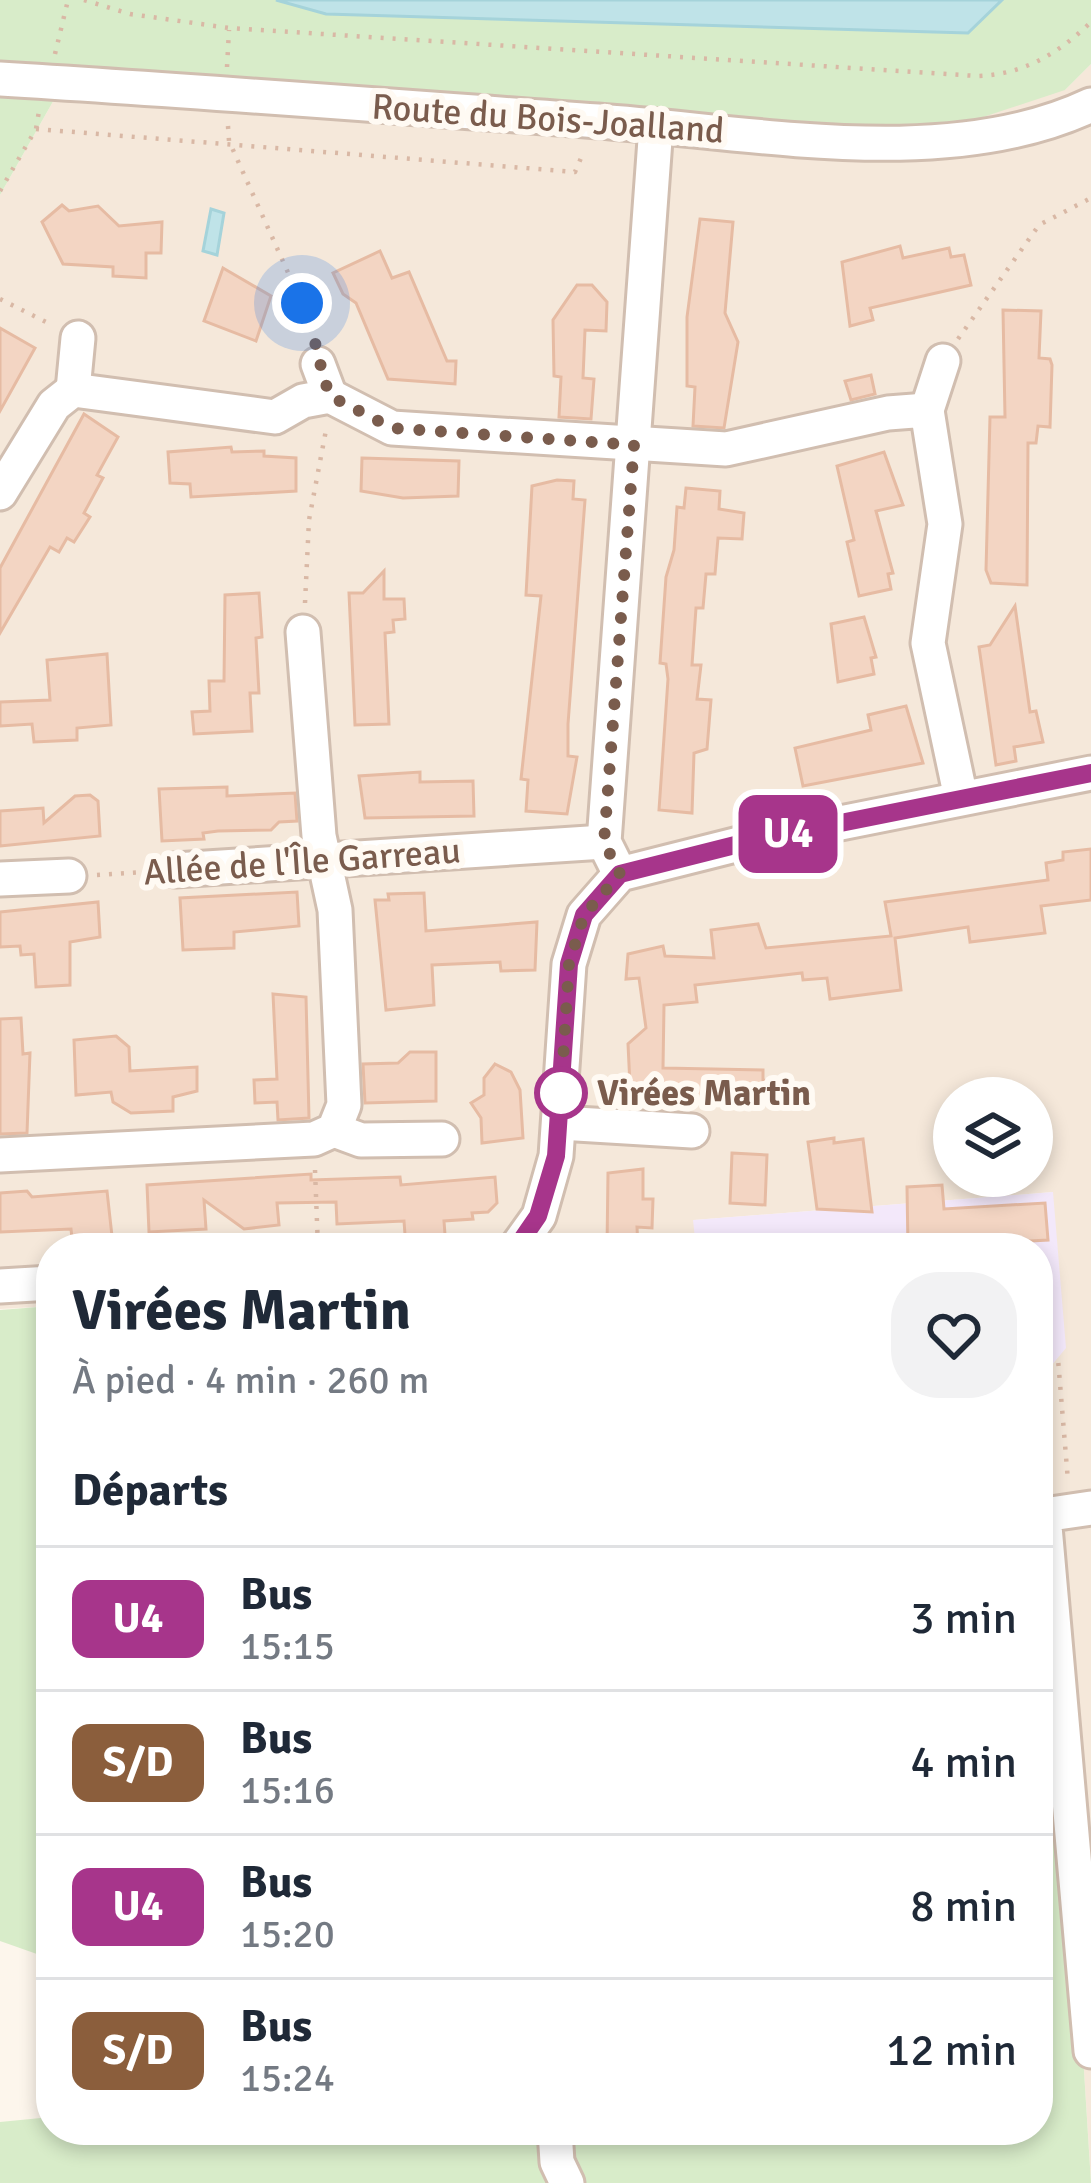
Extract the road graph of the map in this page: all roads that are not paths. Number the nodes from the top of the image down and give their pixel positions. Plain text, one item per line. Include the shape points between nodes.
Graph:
1 (0, 79) edge
2 (1091, 105) edge
3 (656, 125) junction
4 (78, 338) road end
5 (943, 362) road end
6 (318, 364) road end
7 (74, 390) junction
8 (330, 396) junction
9 (927, 410) junction
10 (634, 445) junction
11 (0, 493) edge
12 (303, 632) road end
13 (1091, 772) edge
14 (961, 798) junction
15 (604, 842) junction
16 (326, 861) junction
17 (175, 870) road end
18 (620, 874) junction
19 (69, 876) road end
20 (0, 879) edge
21 (560, 1123) junction
22 (692, 1130) dead end
23 (324, 1135) junction
24 (442, 1139) dead end
25 (0, 1155) edge
26 (530, 1233) edge
27 (36, 1284) edge
28 (0, 1286) edge
29 (1053, 1787) edge
30 (1091, 2051) edge
31 (556, 2145) edge
32 (567, 2183) edge

1 - 3 street, Route du Bois-Joalland
2 - 3 street, Route du Bois-Joalland via 1048,125 952,141
3 - 10 street
4 - 7 street
5 - 9 street
6 - 8 street
7 - 8 street via 275,417
7 - 11 street via 54,405
8 - 10 street via 392,428
9 - 10 street via 726,449
9 - 14 street via 945,524 928,643
10 - 15 street
12 - 16 street
13 - 14 street
14 - 18 street
15 - 16 street, Allée de l'Île Garreau
15 - 18 street
16 - 17 street, Allée de l'Île Garreau
16 - 23 street via 344,1106
18 - 21 street via 584,915 569,964
19 - 20 street
21 - 22 street
21 - 26 street
23 - 24 street
23 - 25 street
27 - 28 street
29 - 30 street
31 - 32 street

